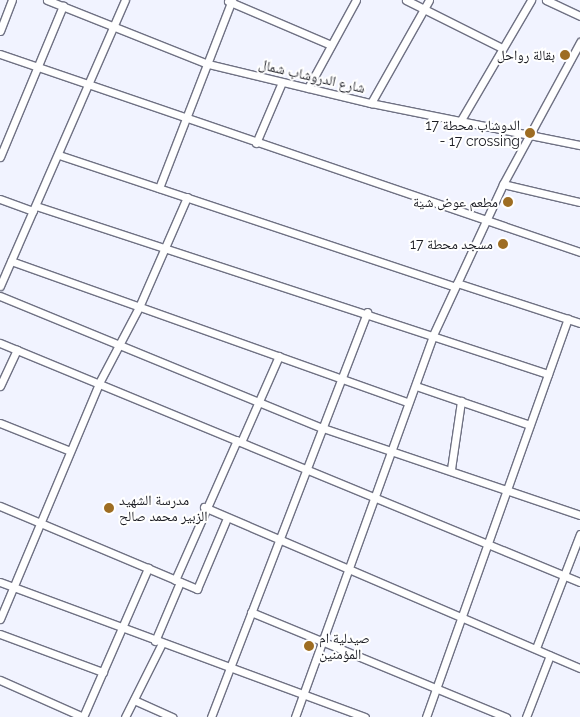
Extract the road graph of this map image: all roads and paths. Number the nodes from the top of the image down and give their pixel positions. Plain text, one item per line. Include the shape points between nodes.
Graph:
1 (12, 0) edge
2 (47, 0) edge
3 (126, 0) edge
4 (356, 0) edge
5 (406, 0) edge
6 (429, 0) edge
7 (532, 0) edge
8 (546, 0) edge
9 (230, 1) edge
10 (63, 6) junction
11 (425, 8) junction
12 (580, 16) edge
13 (113, 27) junction
14 (0, 31) edge
15 (580, 42) edge
16 (330, 45) junction
17 (502, 48) junction
18 (0, 54) edge
19 (572, 57) junction
20 (580, 61) edge
21 (208, 64) junction
22 (39, 69) junction
23 (282, 82) junction
24 (89, 86) junction
25 (308, 88) junction
26 (372, 103) junction
27 (184, 118) junction
28 (462, 120) junction
29 (529, 134) junction
30 (256, 143) junction
31 (580, 145) edge
32 (60, 155) junction
33 (0, 156) edge
34 (503, 184) junction
35 (159, 188) junction
36 (187, 197) junction
37 (0, 199) edge
38 (580, 202) edge
39 (34, 209) junction
40 (486, 223) junction
41 (165, 246) junction
42 (580, 252) edge
43 (11, 261) junction
44 (456, 285) junction
45 (0, 286) edge
46 (0, 296) edge
47 (139, 307) junction
48 (367, 312) junction
49 (568, 319) junction
50 (580, 323) edge
51 (433, 335) junction
52 (0, 343) edge
53 (120, 343) junction
54 (17, 350) junction
55 (279, 356) junction
56 (548, 374) junction
57 (342, 377) junction
58 (1, 382) edge
59 (99, 383) junction
60 (416, 386) junction
61 (461, 401) junction
62 (258, 402) junction
63 (408, 402) junction
64 (0, 423) edge
65 (530, 425) junction
66 (320, 427) junction
67 (239, 441) junction
68 (70, 451) junction
69 (390, 451) junction
70 (306, 469) junction
71 (451, 469) junction
72 (507, 489) junction
73 (373, 498) junction
74 (0, 506) edge
75 (204, 508) junction
76 (580, 515) edge
77 (227, 518) junction
78 (40, 523) junction
79 (580, 534) edge
80 (277, 540) junction
81 (487, 546) junction
82 (148, 568) junction
83 (347, 568) junction
84 (564, 576) junction
85 (177, 580) junction
86 (0, 582) edge
87 (580, 582) edge
88 (15, 588) junction
89 (251, 612) junction
90 (459, 617) junction
91 (0, 619) edge
92 (122, 628) junction
93 (0, 634) edge
94 (159, 642) junction
95 (320, 642) junction
96 (536, 648) junction
97 (550, 655) junction
98 (230, 667) junction
99 (580, 668) edge
100 (103, 672) junction
101 (0, 680) edge
102 (435, 688) junction
103 (302, 694) junction
104 (134, 700) junction
105 (80, 716) edge
106 (125, 717) edge
107 (172, 717) edge
108 (211, 717) edge
109 (295, 717) edge
110 (365, 717) edge
111 (426, 717) edge
112 (506, 717) edge
113 (526, 717) edge

1 - 14 street
2 - 10 street, شارع الدروشاب شمال
3 - 13 street
4 - 16 street
5 - 11 street
6 - 11 street
7 - 17 street
8 - 12 street
9 - 16 street
9 - 21 street
10 - 13 street, شارع الدروشاب شمال
10 - 22 street
11 - 17 street
11 - 26 street
13 - 21 street, شارع الدروشاب شمال
13 - 24 street
15 - 19 street
16 - 25 street
17 - 28 street
18 - 22 street
19 - 20 street
19 - 29 street
21 - 23 street, شارع الدروشاب شمال
21 - 27 street
22 - 24 street
22 - 33 street
23 - 25 street, شارع الدروشاب شمال
23 - 30 street
24 - 27 street
24 - 32 street
25 - 26 street, شارع الدروشاب شمال
26 - 28 street, شارع الدروشاب شمال
27 - 30 street
27 - 35 street
28 - 29 street, شارع الدروشاب شمال
29 - 31 street, شارع الدروشاب شمال
29 - 34 street
30 - 40 street
32 - 35 street
32 - 39 street
34 - 38 street
34 - 40 street
35 - 36 street
36 - 41 street
36 - 44 street
37 - 39 street
39 - 41 street
39 - 43 street
40 - 42 street
40 - 44 street
41 - 47 street
41 - 48 street
43 - 45 street
43 - 47 street
44 - 49 street
44 - 51 street
46 - 53 street
47 - 53 street
47 - 55 street
48 - 51 street
48 - 57 street
49 - 50 street
49 - 56 street
51 - 56 street
51 - 60 street
52 - 54 street
53 - 59 street
53 - 62 street
54 - 58 street
54 - 59 street
55 - 57 street
55 - 62 street
56 - 65 street
57 - 63 street
57 - 66 street
59 - 67 street
59 - 68 street
60 - 61 street
60 - 63 street
61 - 65 street
61 - 71 street
62 - 66 street
62 - 67 street
63 - 69 street
64 - 68 street
65 - 72 street
66 - 69 street
66 - 70 street
67 - 70 street
67 - 75 street
68 - 78 street
69 - 71 street
69 - 73 street
70 - 73 street
70 - 80 street
71 - 72 street
72 - 76 street
72 - 81 street
73 - 81 street
73 - 83 street
74 - 78 street
75 - 77 street
75 - 85 street
77 - 80 street
77 - 85 street via 199,589
78 - 82 street
78 - 88 street
79 - 84 street
80 - 83 street
80 - 89 street
81 - 84 street
81 - 90 street
82 - 85 street
82 - 92 street
83 - 90 street
83 - 95 street
84 - 87 street
84 - 96 street
85 - 94 street
86 - 88 street
88 - 91 street
88 - 92 street
89 - 95 street
89 - 98 street
90 - 96 street
90 - 102 street
92 - 94 street
92 - 100 street
93 - 100 street
94 - 98 street
94 - 104 street
95 - 102 street
95 - 103 street
96 - 97 street
97 - 99 street
97 - 113 street
98 - 103 street
98 - 108 street
100 - 105 street
101 - 105 street
102 - 111 street
102 - 112 street
103 - 109 street
103 - 110 street
104 - 106 street
104 - 107 street

